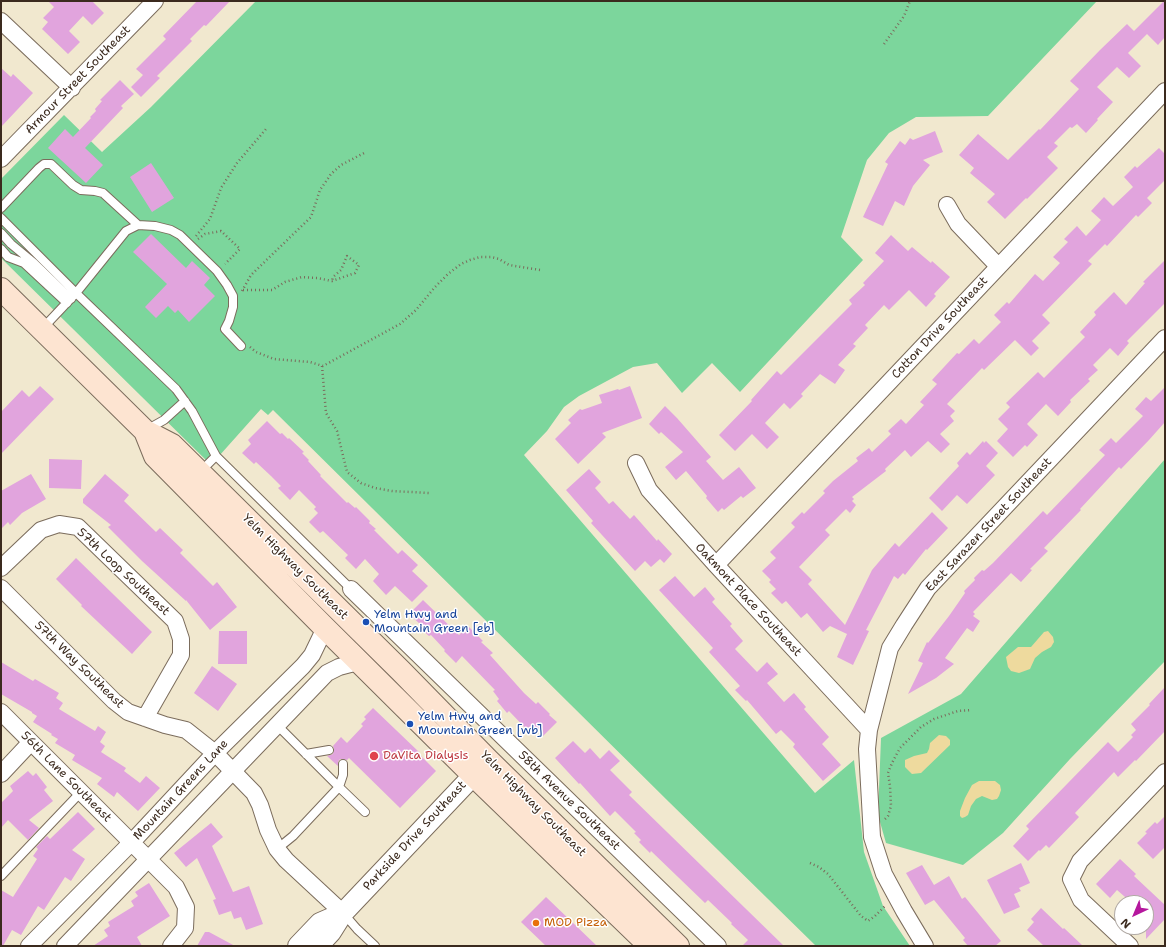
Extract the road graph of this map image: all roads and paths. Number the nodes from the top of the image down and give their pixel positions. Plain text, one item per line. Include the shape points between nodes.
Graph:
1 (155, 1) edge
2 (910, 1) edge
3 (1, 21) edge
4 (884, 44) dead end
5 (72, 88) junction
6 (1165, 91) edge
7 (266, 129) dead end
8 (366, 152) dead end
9 (1, 159) edge
10 (947, 205) dead end
11 (1, 208) edge
12 (1, 218) edge
13 (138, 225) junction
14 (1, 233) edge
15 (189, 244) junction
16 (1, 249) edge
17 (998, 266) junction
18 (540, 270) dead end
19 (217, 271) junction
20 (332, 281) junction
21 (1, 289) edge
22 (242, 290) junction
23 (71, 298) junction
24 (233, 307) junction
25 (42, 330) junction
26 (1165, 338) edge
27 (244, 344) joint
28 (322, 366) junction
29 (185, 401) junction
30 (145, 431) junction
31 (216, 456) junction
32 (636, 463) dead end
33 (208, 464) dead end
34 (429, 493) dead end
35 (716, 565) junction
36 (1, 568) edge
37 (1, 588) edge
38 (351, 589) joint
39 (325, 628) junction
40 (358, 662) junction
41 (971, 710) dead end
42 (1, 712) edge
43 (145, 718) junction
44 (277, 725) junction
45 (870, 730) junction
46 (31, 742) junction
47 (329, 750) dead end
48 (215, 753) junction
49 (306, 754) junction
50 (343, 764) dead end
51 (480, 768) junction
52 (233, 770) junction
53 (1165, 772) edge
54 (1, 774) edge
55 (339, 786) junction
56 (81, 792) junction
57 (365, 812) dead end
58 (872, 837) junction
59 (132, 842) junction
60 (277, 849) junction
61 (148, 860) junction
62 (810, 862) dead end
63 (1, 876) edge
64 (896, 897) junction
65 (343, 913) junction
66 (29, 946) edge
67 (65, 946) edge
68 (171, 946) edge
69 (298, 946) edge
70 (318, 946) edge
71 (375, 946) edge
72 (650, 946) edge
73 (678, 946) edge
74 (718, 946) edge
75 (925, 946) edge
76 (1130, 946) edge

1 - 5 street, Armour Street Southeast
2 - 4 path via 904,16
3 - 5 street
5 - 9 street, Armour Street Southeast
6 - 17 street, Cotton Drive Southeast
7 - 15 path via 237,163 221,188 210,219
8 - 22 path via 341,165 332,174 320,190 312,217 251,275
10 - 17 street via 958,224
11 - 13 lane via 39,168 44,164 51,164 81,190 103,193
12 - 23 lane
13 - 15 lane via 171,230
13 - 23 lane via 126,231
14 - 23 lane
15 - 19 lane
15 - 19 path via 205,234 222,231 240,249
16 - 23 lane via 8,257 24,263
17 - 35 street, Cotton Drive Southeast
18 - 28 path via 509,265 491,257 480,257 461,264 400,324
19 - 24 lane via 232,296
20 - 20 path via 355,273 359,265 347,256 341,270
20 - 22 path via 302,277 272,290
21 - 25 main road, Yelm Highway Southeast
22 - 24 path
23 - 25 lane
23 - 29 lane via 176,389
24 - 27 lane via 230,321 225,328
25 - 30 main road, Yelm Highway Southeast
26 - 45 street, East Sarazen Street Southeast via 928,588 890,648
27 - 28 path via 263,356
28 - 34 path via 326,413 337,430 347,472 361,484 375,488 392,492
29 - 30 lane via 164,420
29 - 31 lane
30 - 39 main road, Yelm Highway Southeast via 155,456
30 - 51 main road, Yelm Highway Southeast via 172,445 395,666
31 - 33 lane
31 - 38 lane
32 - 35 street, Oakmont Place Southeast via 649,490
35 - 45 street, Oakmont Place Southeast
36 - 43 street, 57th Loop Southeast via 41,530 59,524 78,527 175,621 181,639 181,655
37 - 43 street, 57th Way Southeast via 114,701 128,712
38 - 74 street, 58th Avenue Southeast
39 - 40 main road, Yelm Highway Southeast
39 - 48 street, Mountain Greens Lane via 312,655 303,666
40 - 44 street, Mountain Greens Lane via 327,673
40 - 51 main road, Yelm Highway Southeast
41 - 58 path via 958,711 934,719 921,727 900,748 888,774 891,806 888,816
42 - 46 street, 56th Lane Southeast
43 - 48 street, 57th Way Southeast via 186,730
44 - 49 lane
44 - 52 street, Mountain Greens Lane
45 - 58 street, East Sarazen Street Southeast via 867,749
46 - 54 street
46 - 56 street, 56th Lane Southeast
47 - 49 lane
48 - 52 street, 57th Way Southeast
48 - 59 street, Mountain Greens Lane
49 - 55 lane
50 - 55 lane via 344,775
51 - 65 street, Parkside Drive Southeast
51 - 72 main road, Yelm Highway Southeast
51 - 73 main road, Yelm Highway Southeast
52 - 60 street, 57th Way Southeast via 254,793
52 - 61 street, Mountain Greens Lane
53 - 76 street via 1080,861 1071,879 1081,900
55 - 57 lane
55 - 60 lane via 293,836
56 - 59 street, 56th Lane Southeast
56 - 63 lane
58 - 64 street, East Sarazen Street Southeast via 884,874
59 - 61 street, 56th Lane Southeast
59 - 66 street, Mountain Greens Lane
60 - 65 street, 57th Way Southeast
61 - 67 street, Mountain Greens Lane
61 - 68 street, 56th Lane Southeast via 176,887 186,907 185,928
62 - 64 path via 828,874 861,916 868,921
64 - 75 street, East Sarazen Street Southeast
65 - 69 street, Parkside Drive Southeast via 320,923
65 - 70 street, Parkside Drive Southeast via 332,932
65 - 71 lane

